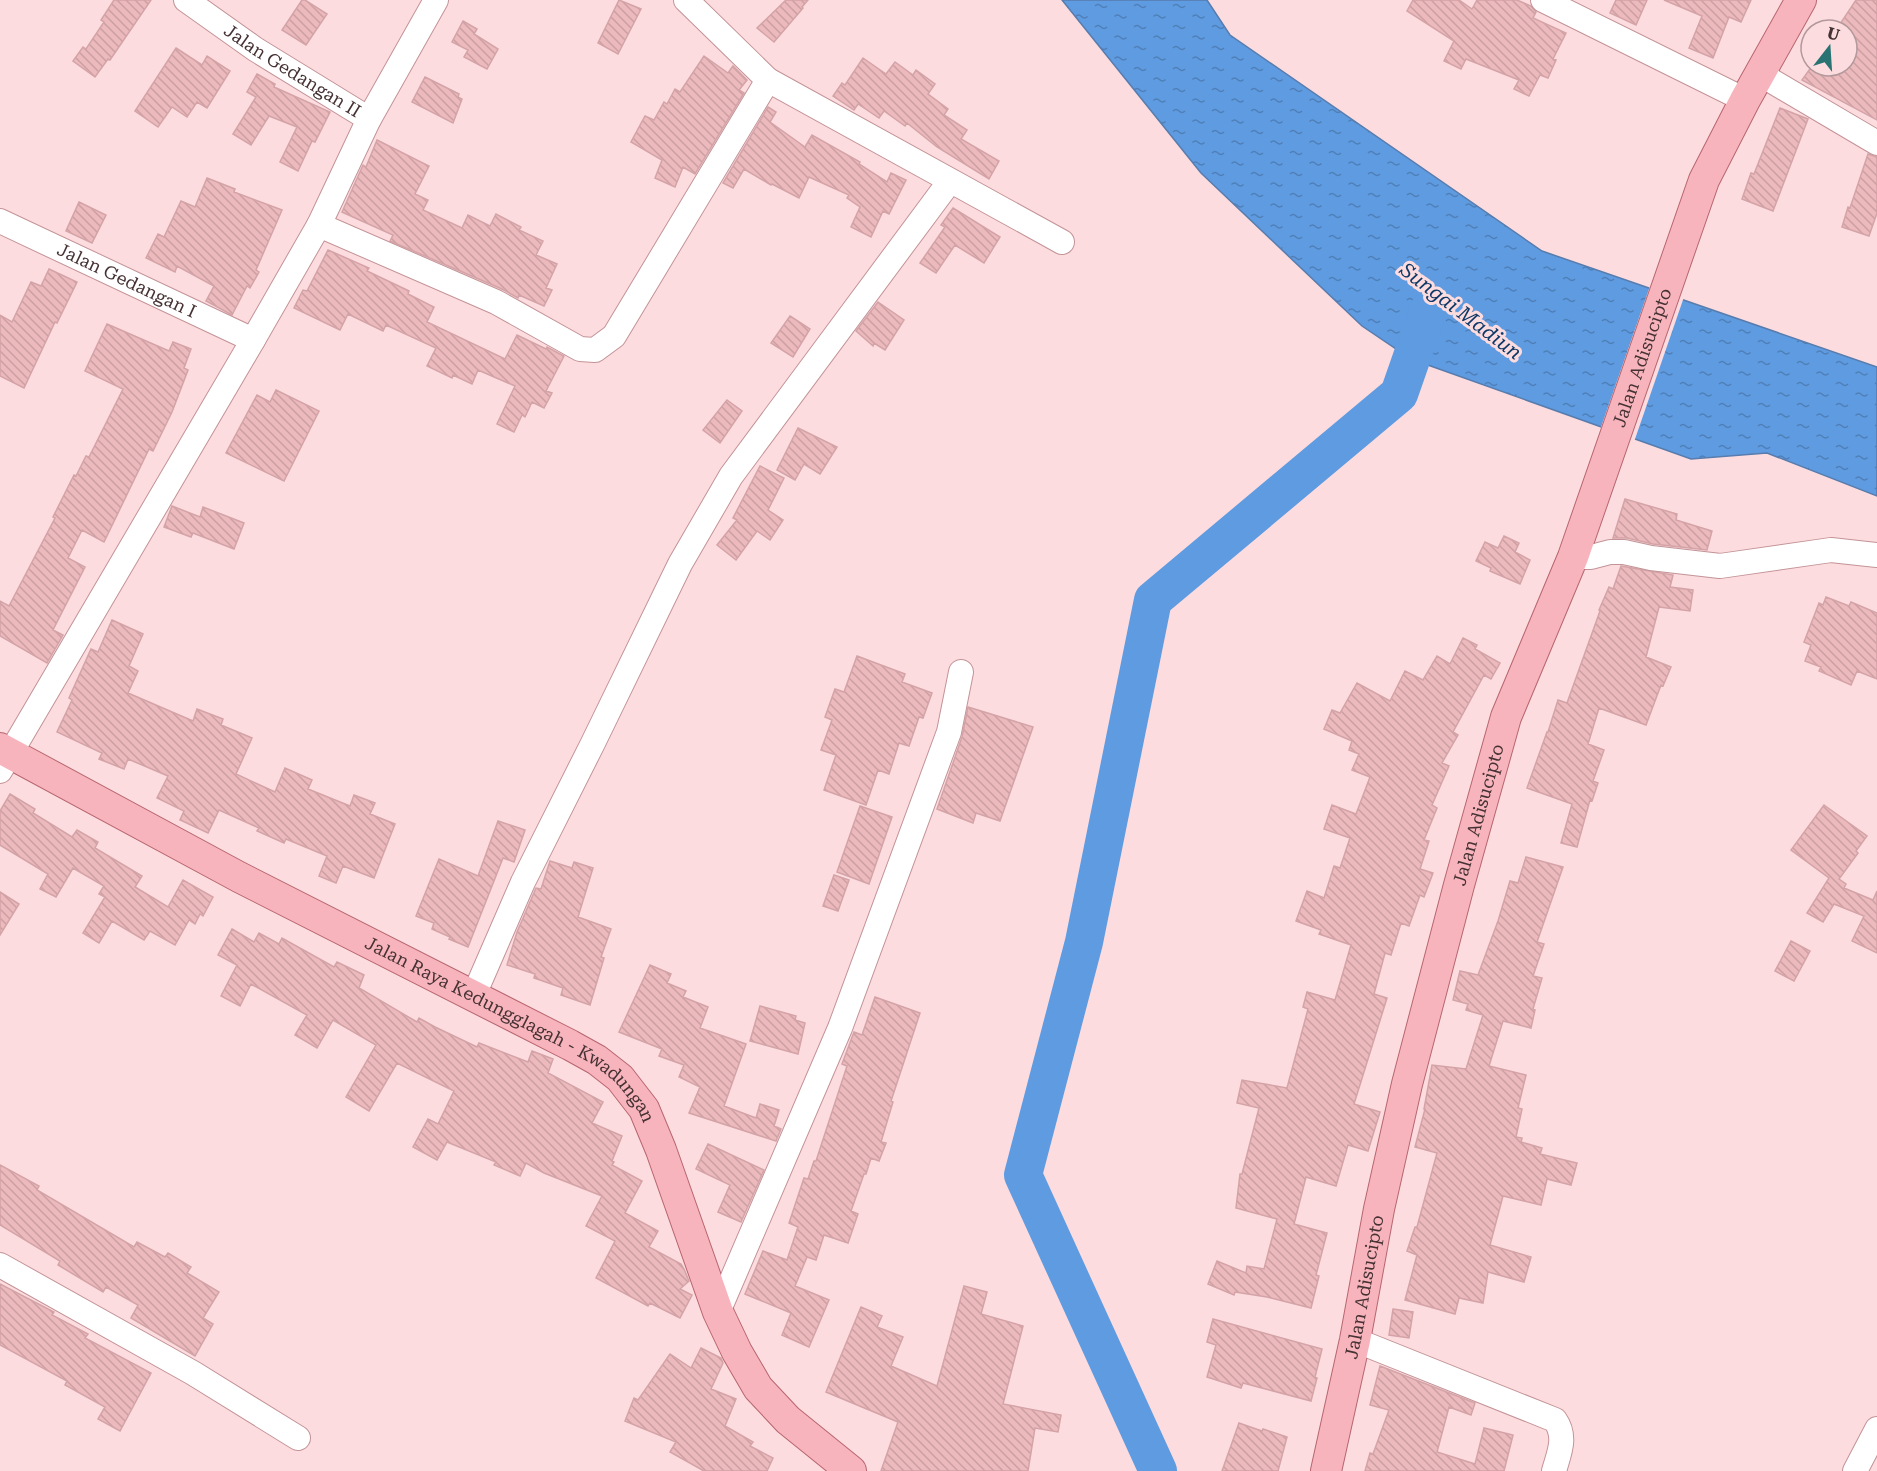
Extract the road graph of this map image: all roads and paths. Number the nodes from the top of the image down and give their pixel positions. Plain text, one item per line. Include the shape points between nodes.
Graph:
1 (186, 0) edge
2 (436, 0) edge
3 (686, 0) edge
4 (1543, 0) edge
5 (1801, 0) edge
6 (1760, 74) junction
7 (768, 80) junction
8 (1745, 100) junction
9 (369, 119) junction
10 (1877, 143) edge
11 (950, 181) junction
12 (0, 221) edge
13 (318, 225) junction
14 (1062, 242) dead end
15 (253, 340) junction
16 (1575, 551) junction
17 (1877, 555) edge
18 (961, 672) dead end
19 (4, 757) edge
20 (472, 996) junction
21 (0, 1265) edge
22 (718, 1312) junction
23 (1355, 1340) junction
24 (1877, 1429) edge
25 (298, 1438) dead end
26 (850, 1471) edge
27 (1326, 1471) edge
28 (1554, 1471) edge
29 (1855, 1471) edge

1 - 9 street, Jalan Gedangan II via 255,49
2 - 9 street
3 - 7 street
4 - 8 street
5 - 6 main road, Jalan Adisucipto
6 - 8 main road, Jalan Adisucipto
6 - 10 street
7 - 11 street
7 - 13 street via 614,336 595,350 580,349 496,302
8 - 16 main road, Jalan Adisucipto via 1704,180
9 - 13 street
11 - 14 street
11 - 20 street via 731,476 680,564 523,882
12 - 15 street, Jalan Gedangan I
13 - 15 street
15 - 19 street
16 - 17 street via 1591,557 1624,552 1720,566 1831,550
16 - 23 main road, Jalan Adisucipto via 1506,717 1465,863 1407,1084
18 - 22 street via 949,732 840,1028
19 - 20 main road, Jalan Raya Kedungglagah - Kwadungan
20 - 22 main road, Jalan Raya Kedungglagah - Kwadungan via 597,1060 620,1078 644,1109
21 - 25 street via 193,1373
22 - 26 main road, Jalan Raya Kedungglagah - Kwadungan via 758,1388 788,1420
23 - 27 main road, Jalan Adisucipto
23 - 28 street via 1555,1420 1563,1436
24 - 29 street

